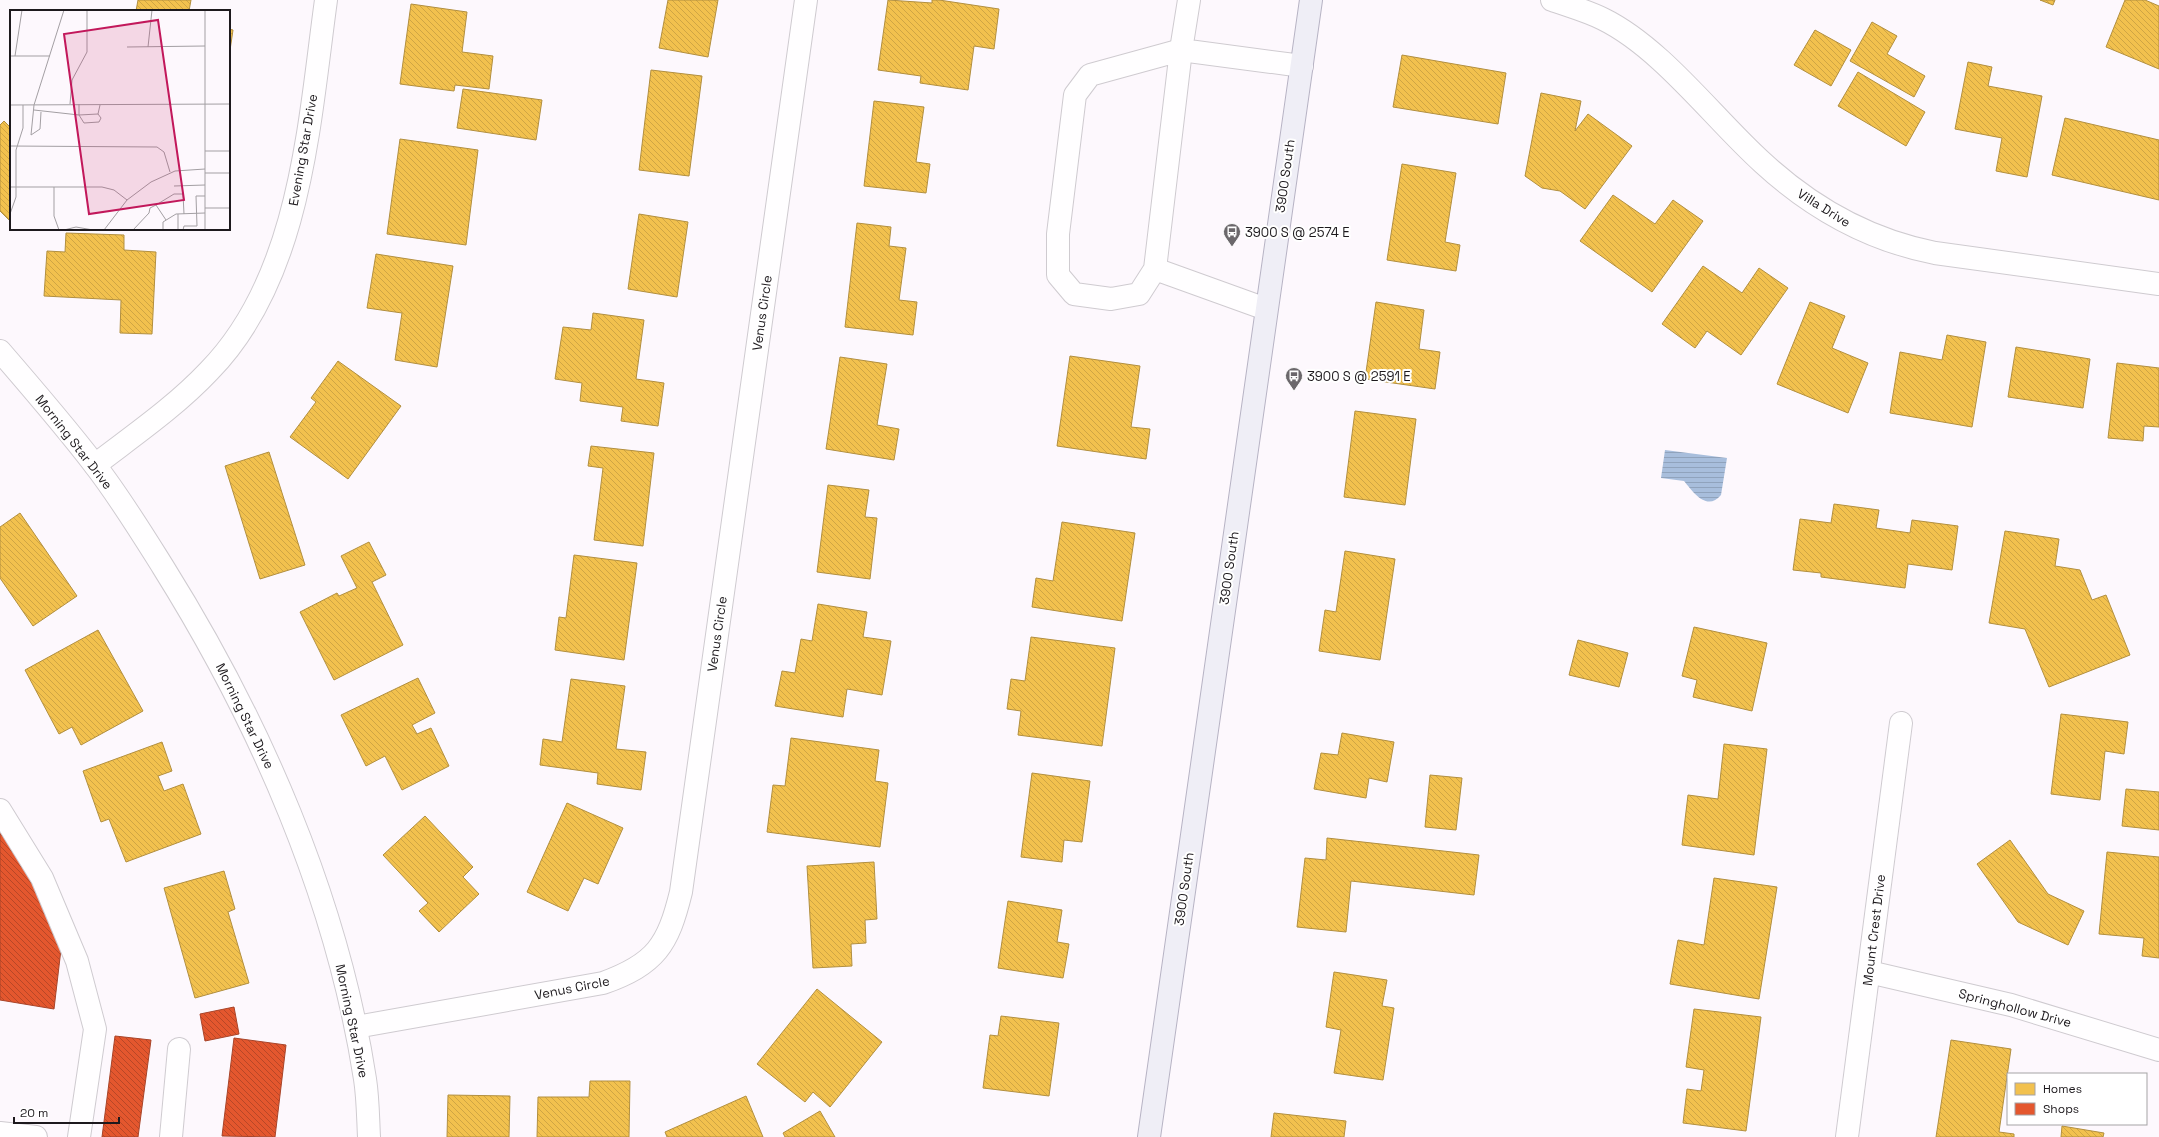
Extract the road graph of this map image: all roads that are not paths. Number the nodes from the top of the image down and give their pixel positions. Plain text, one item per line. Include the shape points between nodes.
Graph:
1 (326, 0) edge
2 (806, 0) edge
3 (1189, 0) edge
4 (1311, 0) edge
5 (1552, 0) edge
6 (1181, 50) junction
7 (1302, 66) junction
8 (1155, 269) junction
9 (2159, 284) edge
10 (1266, 309) junction
11 (0, 351) edge
12 (95, 465) junction
13 (1901, 723) dead end
14 (0, 810) edge
15 (1869, 972) junction
16 (356, 1027) junction
17 (179, 1049) dead end
18 (2159, 1050) edge
19 (0, 1133) edge
20 (36, 1137) edge
21 (79, 1137) edge
22 (171, 1137) edge
23 (369, 1137) edge
24 (1149, 1137) edge
25 (1847, 1137) edge

1 - 12 street, Evening Star Drive via 304,162 296,201 266,287 238,337 210,370 179,401
2 - 16 street, Venus Circle via 681,892 668,934 656,954 641,966 603,983
3 - 6 street
4 - 7 main road, 3900 South
5 - 9 street, Villa Drive via 1604,20 1634,39 1656,56 1762,163 1791,187 1845,223 1904,247
6 - 7 street
6 - 8 street
6 - 8 street via 1090,75 1075,95 1058,234 1058,275 1074,294 1111,299 1139,294
7 - 10 main road, 3900 South
8 - 10 street
10 - 24 main road, 3900 South
11 - 12 street, Morning Star Drive
12 - 16 street, Morning Star Drive via 136,524 210,646 275,779 323,906
13 - 15 street, Mount Crest Drive
14 - 21 street via 42,878 77,961 95,1029
15 - 18 street, Springhollow Drive via 2011,1005
15 - 25 street, Mount Crest Drive
16 - 23 street, Morning Star Drive via 366,1082
17 - 22 street
19 - 20 street

